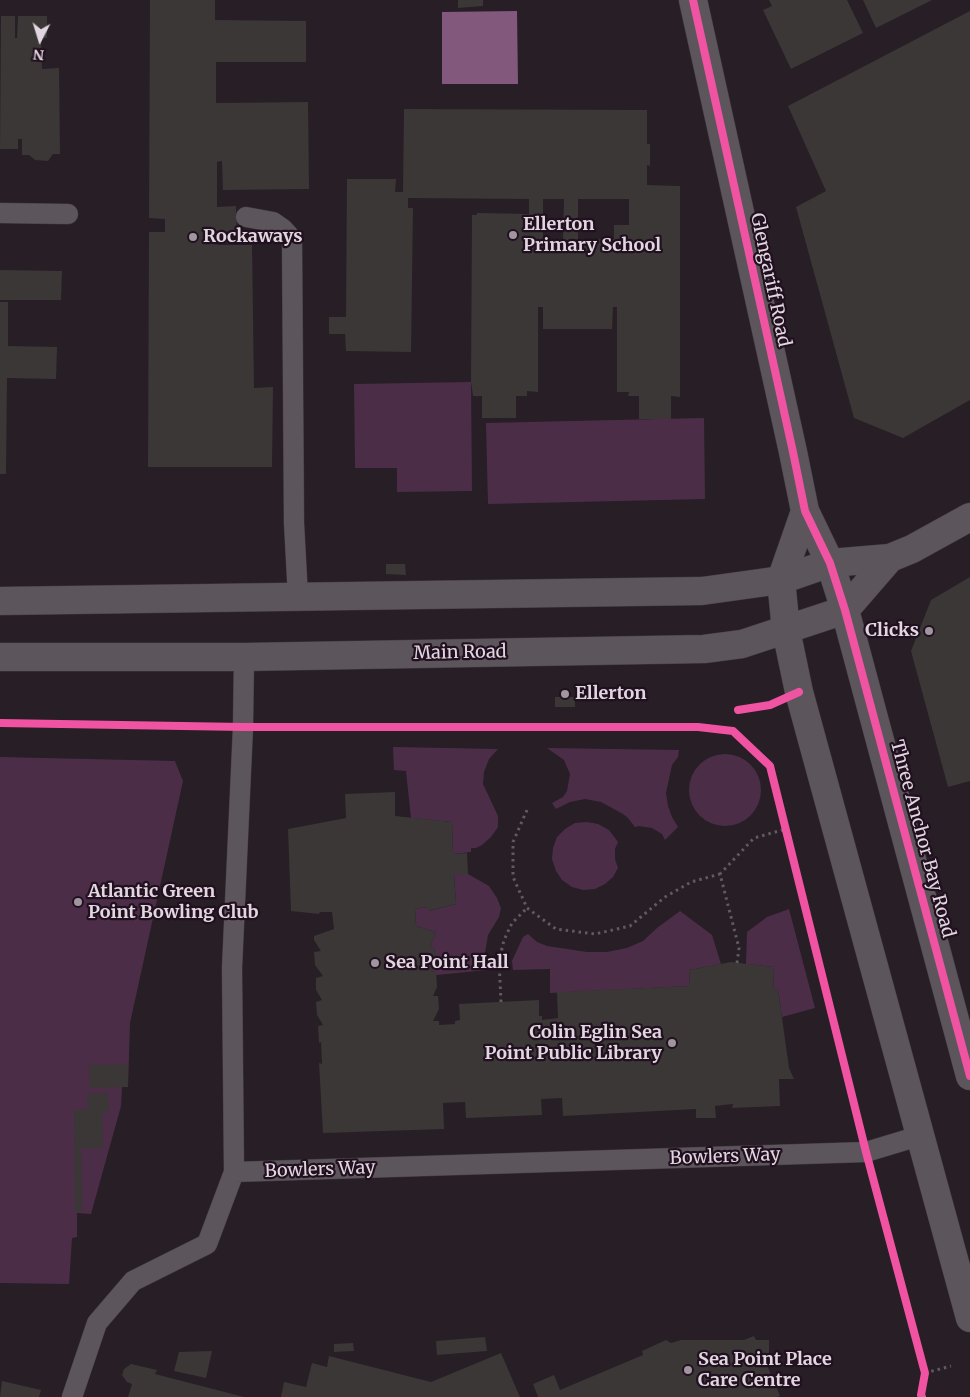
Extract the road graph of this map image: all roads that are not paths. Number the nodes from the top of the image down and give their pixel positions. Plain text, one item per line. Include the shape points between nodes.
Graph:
1 (693, 0) edge
2 (0, 213) edge
3 (68, 214) dead end
4 (246, 218) dead end
5 (805, 511) junction
6 (970, 516) edge
7 (890, 558) junction
8 (830, 563) junction
9 (781, 580) junction
10 (298, 597) junction
11 (0, 601) edge
12 (845, 610) junction
13 (786, 630) junction
14 (0, 656) edge
15 (244, 657) junction
16 (970, 1076) edge
17 (919, 1136) junction
18 (234, 1172) junction
19 (970, 1318) edge
20 (72, 1397) edge

1 - 5 street, Glengariff Road
2 - 3 lane
4 - 10 lane via 273,222 292,239 294,523
5 - 8 street, Glengariff Road
5 - 9 street
6 - 7 street
7 - 8 street
7 - 12 street
8 - 9 street
8 - 12 street, Three Anchor Bay Road
9 - 10 street via 702,591
9 - 13 street
10 - 11 street
12 - 13 street, Main Road
12 - 16 street, Three Anchor Bay Road
13 - 15 street, Main Road via 742,644 704,649
13 - 17 street via 799,692
14 - 15 street, Main Road
15 - 18 lane via 232,968
17 - 18 lane, Bowlers Way via 866,1152
17 - 19 street
18 - 20 lane via 207,1244 133,1281 97,1324

